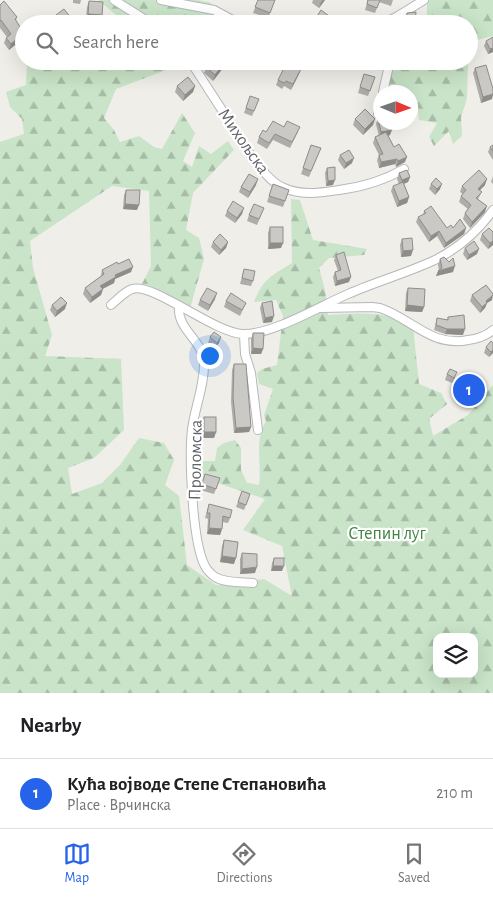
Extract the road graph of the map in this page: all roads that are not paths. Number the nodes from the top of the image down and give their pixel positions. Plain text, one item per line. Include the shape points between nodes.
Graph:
1 (114, 0) edge
2 (160, 0) edge
3 (424, 0) edge
4 (138, 15) edge
5 (223, 15) edge
6 (404, 15) edge
7 (196, 70) edge
8 (388, 70) edge
9 (385, 85) edge
10 (404, 169) edge
11 (493, 210) edge
12 (111, 305) dead end
13 (179, 307) junction
14 (319, 308) junction
15 (493, 330) edge
16 (244, 334) junction
17 (258, 430) dead end
18 (253, 583) dead end

1 - 4 street
2 - 5 street via 214,10
3 - 6 street
7 - 10 street, Михољска via 247,149 280,187 295,192 345,190 384,180
8 - 9 street
11 - 14 street via 470,238 437,259
12 - 13 street via 132,289 140,288
13 - 16 street via 235,334
13 - 18 street, Проломска via 181,320 197,343 204,362 192,432 193,500 198,543 205,565 214,576 221,580
14 - 15 street via 380,308 430,336 454,342 476,339
14 - 16 street via 268,330
16 - 17 street

